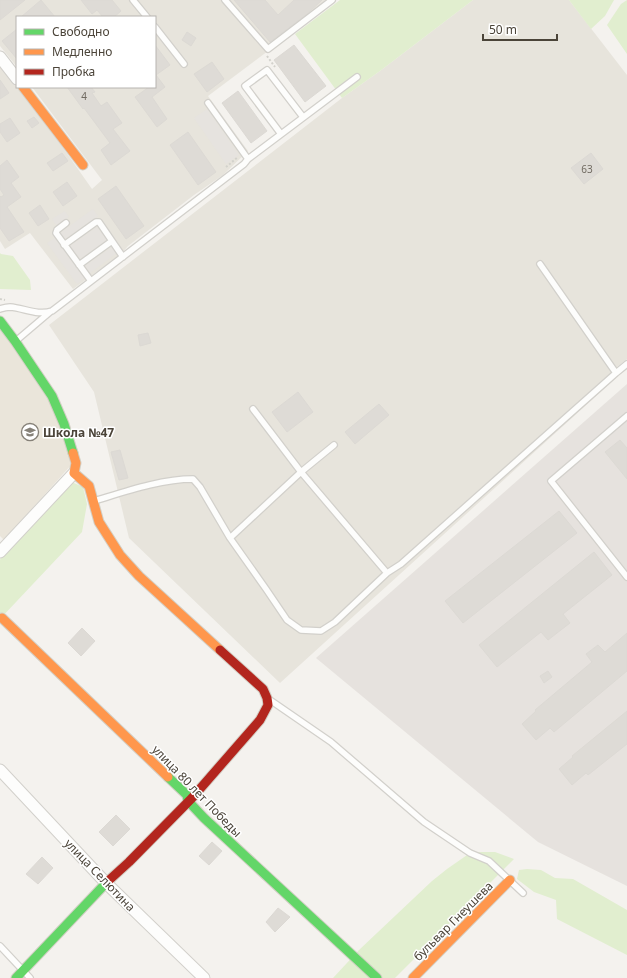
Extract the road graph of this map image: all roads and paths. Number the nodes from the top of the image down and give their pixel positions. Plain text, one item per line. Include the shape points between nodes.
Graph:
1 (133, 0) edge
2 (225, 0) edge
3 (332, 0) edge
4 (146, 16) edge
5 (156, 28) edge
6 (0, 57) edge
7 (184, 64) dead end
8 (357, 77) dead end
9 (16, 78) edge
10 (24, 88) edge
11 (208, 103) dead end
12 (303, 117) junction
13 (281, 134) junction
14 (243, 153) junction
15 (248, 159) junction
16 (83, 165) dead end
17 (226, 167) dead end
18 (66, 223) dead end
19 (112, 241) junction
20 (64, 244) junction
21 (123, 256) junction
22 (540, 264) dead end
23 (79, 265) junction
24 (91, 281) junction
25 (0, 299) edge
26 (7, 300) dead end
27 (0, 309) edge
28 (52, 311) junction
29 (0, 321) edge
30 (15, 341) junction
31 (627, 364) edge
32 (616, 373) junction
33 (253, 409) dead end
34 (627, 416) edge
35 (334, 445) dead end
36 (301, 472) junction
37 (74, 473) junction
38 (93, 501) junction
39 (230, 538) junction
40 (0, 552) edge
41 (387, 573) junction
42 (627, 577) edge
43 (2, 618) dead end
44 (268, 698) junction
45 (0, 770) edge
46 (188, 801) junction
47 (510, 880) junction
48 (106, 883) junction
49 (523, 893) dead end
50 (0, 946) edge
51 (23, 976) edge
52 (204, 978) edge
53 (376, 978) edge
54 (413, 978) edge

1 - 4 lane
2 - 3 lane via 268,50
5 - 7 lane
6 - 9 street
8 - 12 lane
10 - 16 street
11 - 14 lane
12 - 13 lane
12 - 13 lane via 267,70 244,86
13 - 15 lane
14 - 15 lane
14 - 17 path
15 - 21 lane
18 - 20 lane via 56,233
19 - 20 lane via 96,222
19 - 21 lane
19 - 23 lane
20 - 23 lane
21 - 24 lane
22 - 32 lane
23 - 24 lane
24 - 28 lane
25 - 26 path
27 - 28 lane via 9,307 39,313
28 - 30 lane
29 - 30 street
30 - 37 street via 52,396 76,463
31 - 32 lane
32 - 41 lane
33 - 36 lane
34 - 42 lane via 551,481
35 - 36 lane
36 - 39 lane
36 - 41 lane
37 - 38 street via 89,486
37 - 40 street
38 - 39 lane via 139,487 193,478
38 - 44 street via 99,522 120,555 139,576 263,690
39 - 41 lane via 287,620 302,630 321,631 335,622
43 - 46 street, улица 80 лет Победы via 187,795
44 - 46 street via 268,705 260,720
44 - 47 lane via 331,742 424,822 470,853 489,861
45 - 48 street, улица Селютина
46 - 48 street
46 - 53 street, улица 80 лет Победы
47 - 49 lane
47 - 54 street, бульвар Гнеушева
48 - 51 street
48 - 52 street, улица Селютина
50 - 51 lane

